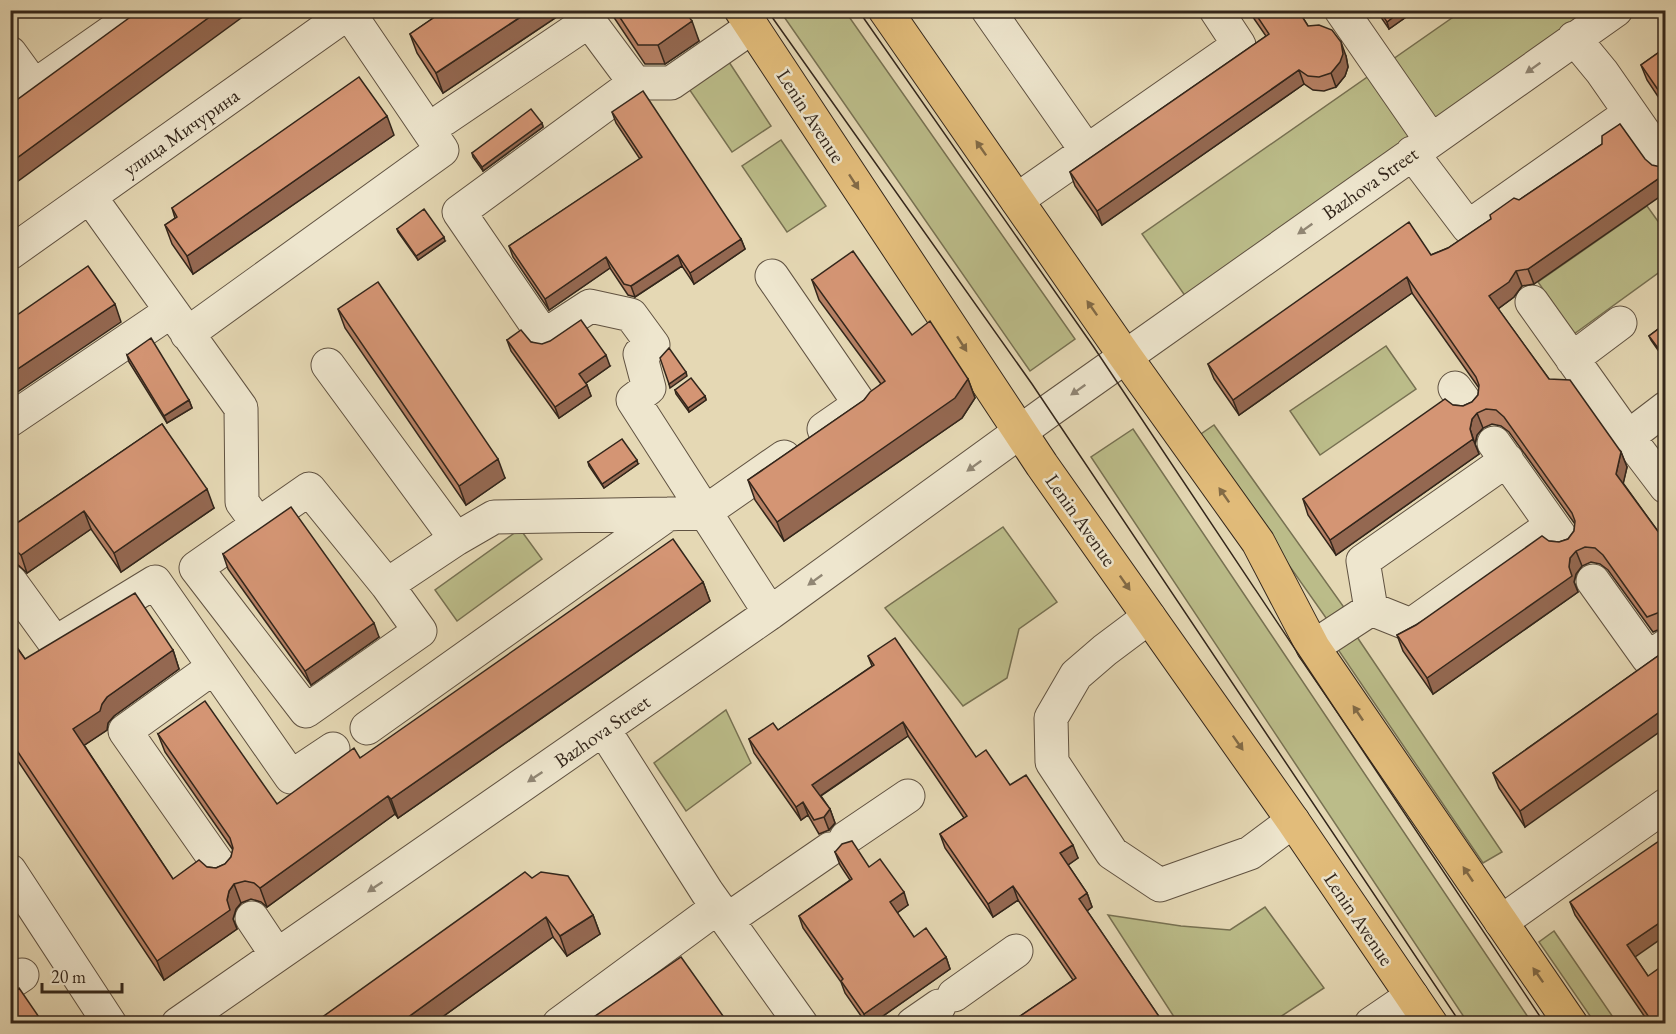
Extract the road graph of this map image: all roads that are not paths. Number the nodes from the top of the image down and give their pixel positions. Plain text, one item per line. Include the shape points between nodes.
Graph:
1 (143, 10) edge
2 (885, 10) edge
3 (987, 10) edge
4 (1216, 10) edge
5 (1341, 10) edge
6 (1616, 10) edge
7 (351, 12) edge
8 (746, 19) edge
9 (1574, 38) junction
10 (10, 53) edge
11 (635, 83) junction
12 (22, 94) edge
13 (1630, 113) junction
14 (444, 119) dead end
15 (1422, 146) junction
16 (1086, 150) junction
17 (1662, 153) edge
18 (90, 197) junction
19 (1017, 200) junction
20 (10, 253) edge
21 (771, 276) dead end
22 (1532, 302) dead end
23 (179, 323) junction
24 (1620, 323) dead end
25 (1125, 356) junction
26 (1572, 358) junction
27 (328, 365) dead end
28 (1665, 408) edge
29 (10, 420) edge
30 (1021, 432) junction
31 (1628, 438) junction
32 (1665, 487) edge
33 (705, 512) junction
34 (243, 513) junction
35 (668, 514) junction
36 (456, 539) junction
37 (10, 581) edge
38 (1593, 581) dead end
39 (387, 585) junction
40 (1371, 609) junction
41 (770, 613) junction
42 (1149, 617) junction
43 (1665, 646) edge
44 (1313, 647) junction
45 (214, 667) junction
46 (367, 728) dead end
47 (604, 730) junction
48 (333, 749) dead end
49 (908, 796) dead end
50 (1665, 806) edge
51 (1293, 821) junction
52 (221, 868) edge
53 (10, 871) edge
54 (722, 914) junction
55 (252, 918) dead end
56 (1501, 922) junction
57 (1016, 951) dead end
58 (276, 954) junction
59 (1412, 996) junction
60 (935, 1008) edge
61 (110, 1023) edge
62 (178, 1023) edge
63 (560, 1023) edge
64 (801, 1023) edge
65 (1371, 1023) edge
66 (1431, 1023) edge
67 (1571, 1023) edge

1 - 12 street
19 -> 2 main road
3 - 16 street
4 - 16 street via 1239,45
5 - 15 street
6 - 9 street, Bazhova Street
7 - 18 street, улица Мичурина
7 - 23 street via 442,150
8 - 11 street via 671,83
8 -> 30 main road, Lenin Avenue
9 - 13 street
9 -> 15 street, Bazhova Street
10 - 12 street
11 - 14 street via 589,21
11 - 33 street via 459,212 544,336 590,306 631,315 653,345 639,354 649,388 633,400
13 - 15 street via 1468,227
13 - 17 street
15 -> 25 street, Bazhova Street
16 - 19 street
18 - 20 street, улица Мичурина
18 - 23 street
25 -> 19 main road
21 - 33 street via 860,404
22 - 26 street
23 - 29 street
23 - 34 street via 241,408
24 - 26 street
25 -> 30 street, Bazhova Street
44 -> 25 main road via 1258,542
26 - 31 street
27 - 36 street
28 - 31 street
30 -> 41 street, Bazhova Street
30 -> 42 main road, Lenin Avenue
31 - 32 street
33 - 35 street
33 - 41 street
34 - 39 street via 309,489
34 - 39 street via 196,568 306,711 420,631
35 - 36 street via 494,517
35 - 46 street
36 - 39 street
37 - 45 street via 55,643 155,582
38 - 43 street via 1648,658
40 - 40 street via 1364,561 1501,452 1557,532 1411,625
40 - 44 street
41 - 47 street, Bazhova Street
42 -> 51 main road, Lenin Avenue
42 - 51 street via 1076,675 1051,718 1052,762 1112,853 1160,885 1250,853
56 -> 44 main road
45 - 48 street via 291,777
45 - 52 street via 125,731
47 - 54 street
47 -> 58 street, Bazhova Street
49 - 54 street
50 - 56 street
51 - 59 main road, Lenin Avenue
53 - 61 street
54 - 63 street
54 - 64 street
55 - 58 street
67 -> 56 main road
57 - 60 street
58 - 62 street, Bazhova Street
59 - 65 street
59 - 66 main road, Lenin Avenue

